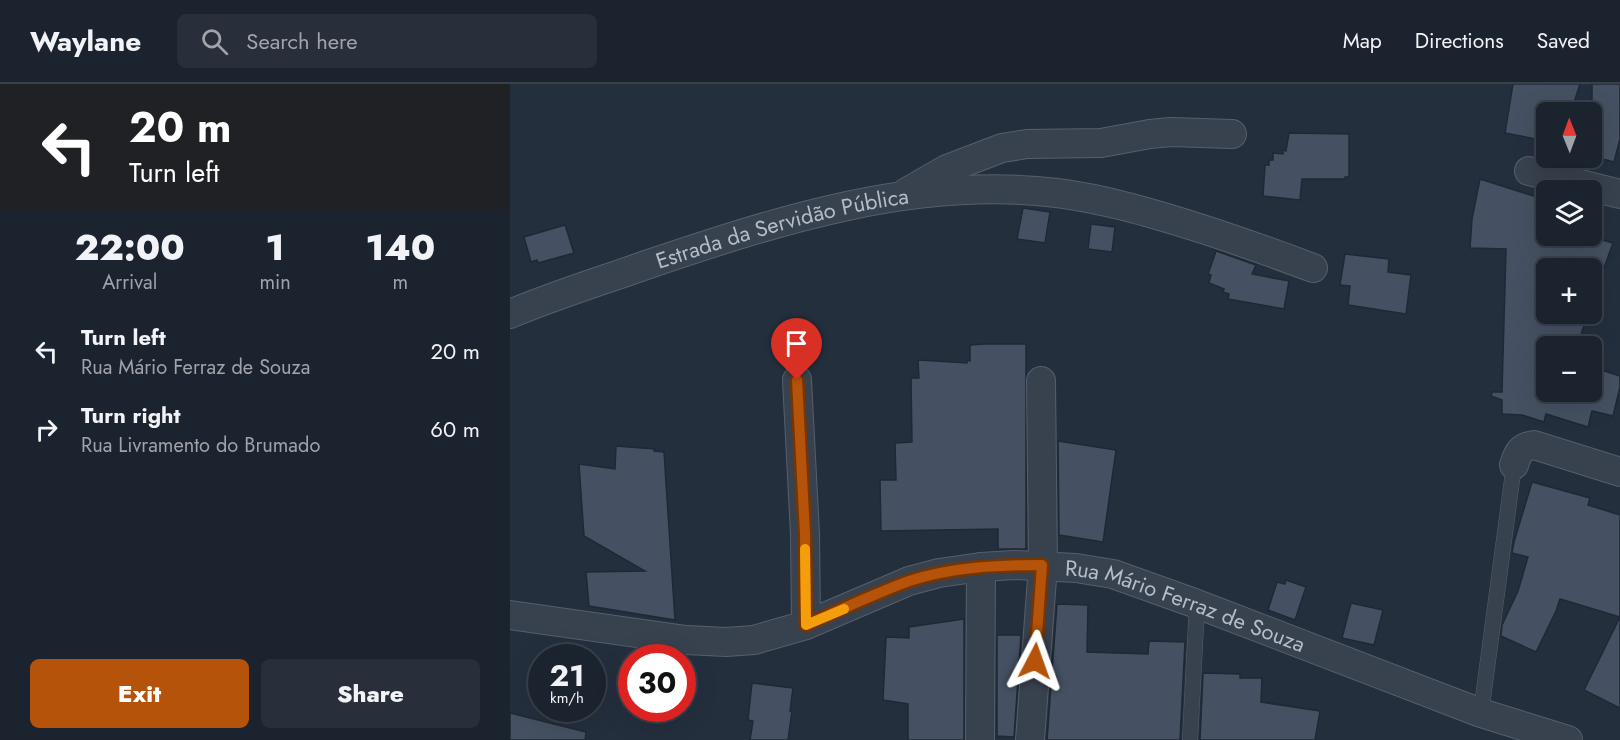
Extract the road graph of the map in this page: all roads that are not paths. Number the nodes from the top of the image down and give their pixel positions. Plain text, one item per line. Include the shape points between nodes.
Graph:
1 (1232, 134) dead end
2 (1529, 171) dead end
3 (1620, 194) edge
4 (903, 195) junction
5 (1313, 268) dead end
6 (510, 314) edge
7 (797, 380) dead end
8 (1041, 381) dead end
9 (1514, 465) joint
10 (1620, 472) edge
11 (1042, 565) junction
12 (981, 567) junction
13 (1197, 604) junction
14 (510, 615) edge
15 (806, 625) junction
16 (1480, 713) junction
17 (980, 740) edge
18 (1030, 740) edge
19 (1190, 740) edge
20 (1568, 740) edge

1 - 4 street, Estrada da Servidão Pública via 1172,132 1101,143 1002,148 947,169
2 - 3 street
4 - 5 street via 1010,189 1107,201
4 - 6 street, Estrada da Servidão Pública via 724,238
7 - 15 street
8 - 11 street
9 - 10 street via 1519,451 1534,445
9 - 16 lane
11 - 12 street, Rua Mário Ferraz de Souza
11 - 13 street, Rua Mário Ferraz de Souza via 1113,574
11 - 18 street
12 - 15 street, Rua Mário Ferraz de Souza via 909,581
12 - 17 street
13 - 16 street, Rua Mário Ferraz de Souza
13 - 19 lane
14 - 15 street, Rua Mário Ferraz de Souza via 726,642
16 - 20 street, Rua Mário Ferraz de Souza

